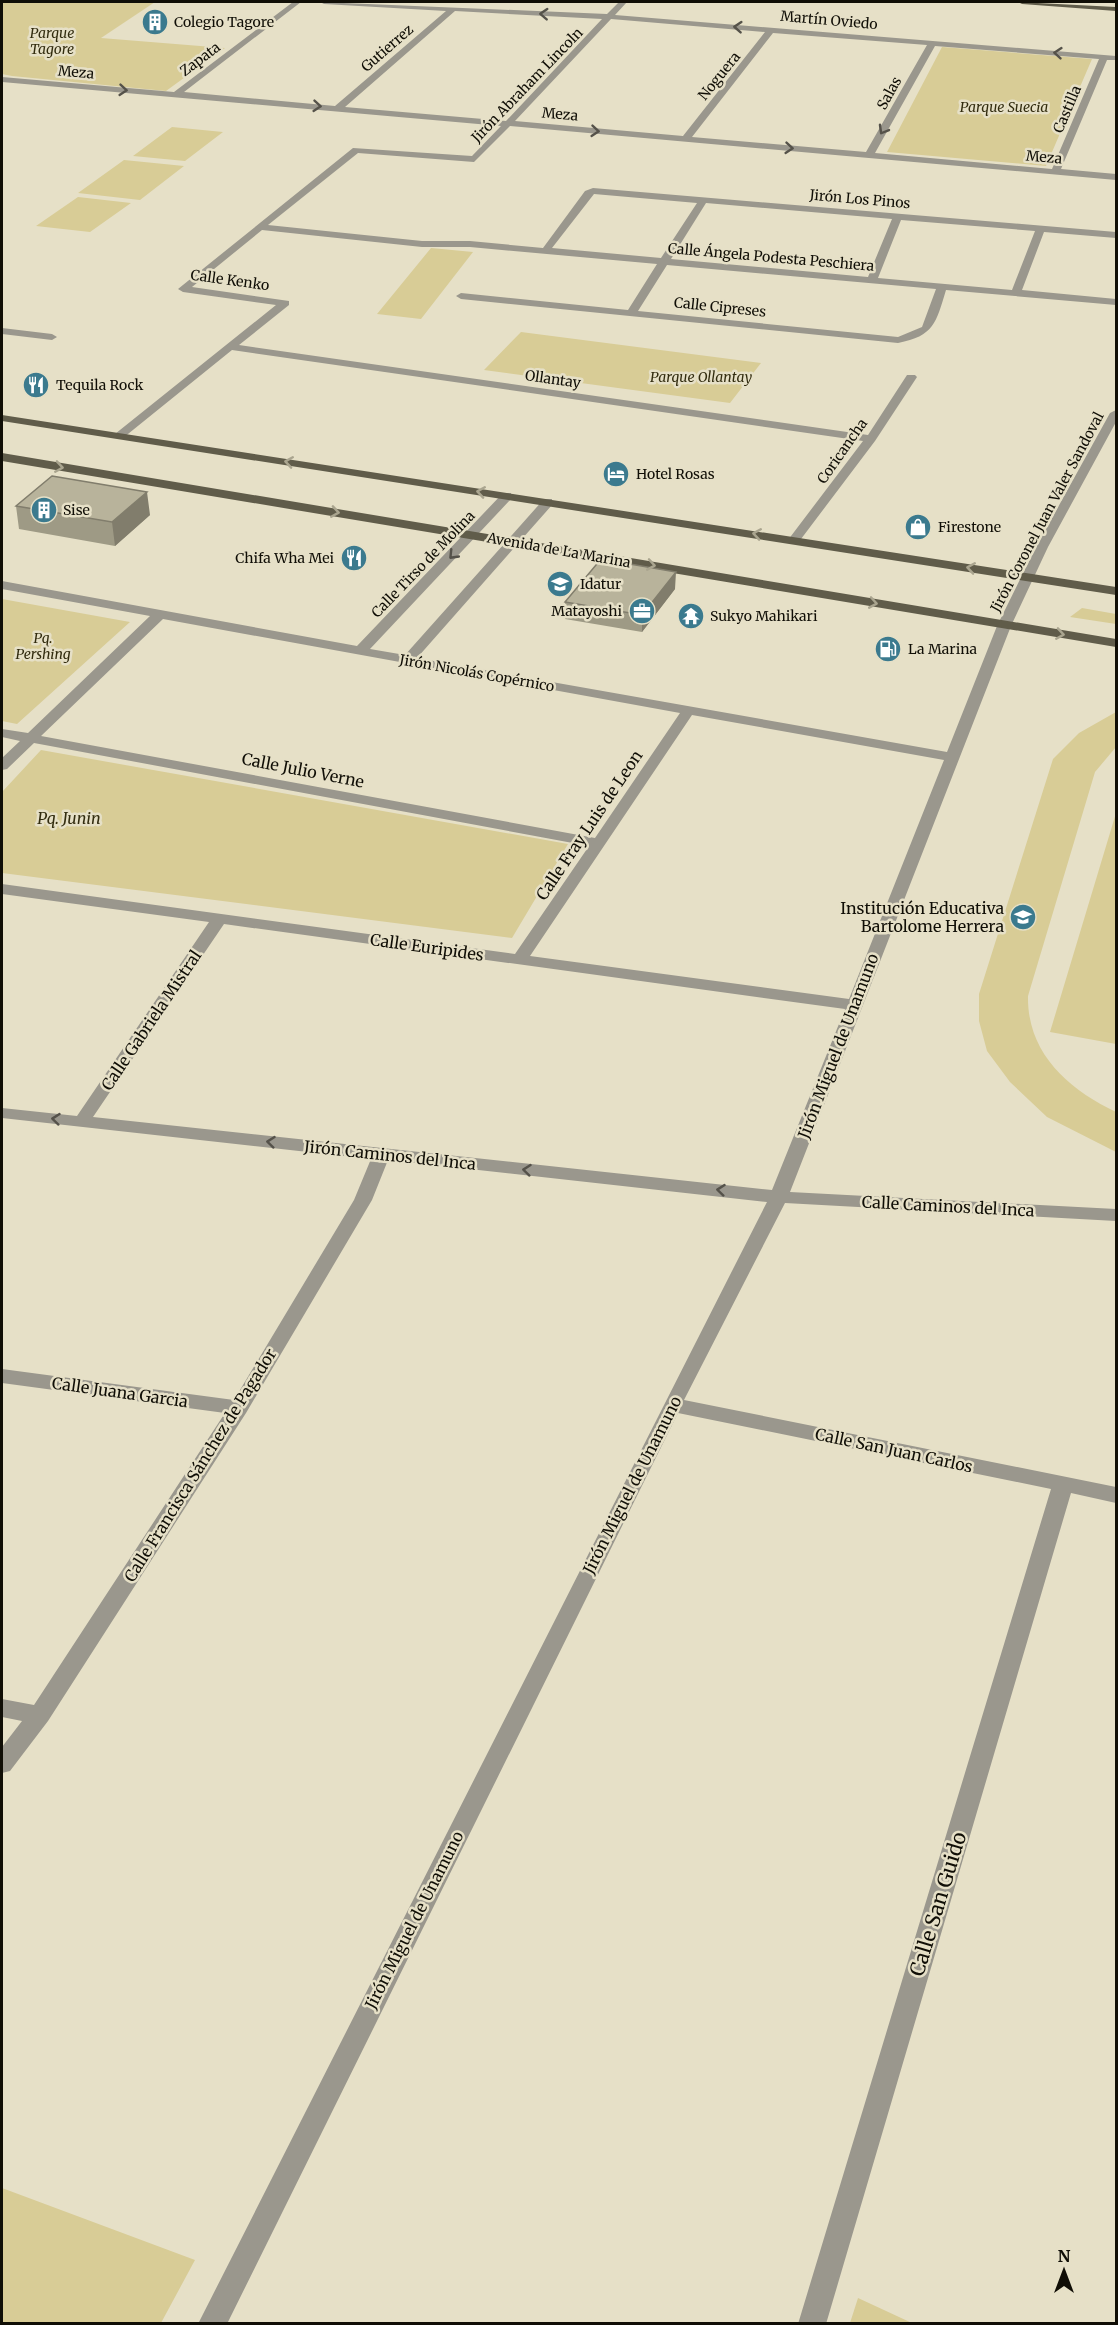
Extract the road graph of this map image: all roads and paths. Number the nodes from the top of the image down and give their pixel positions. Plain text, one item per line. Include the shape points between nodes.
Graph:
1 (297, 2) edge
2 (324, 2) edge
3 (623, 2) edge
4 (1022, 2) edge
5 (453, 9) junction
6 (1116, 9) edge
7 (610, 17) junction
8 (772, 29) junction
9 (932, 43) junction
10 (1104, 57) junction
11 (1116, 58) edge
12 (2, 79) edge
13 (176, 94) junction
14 (338, 108) junction
15 (509, 124) junction
16 (686, 139) junction
17 (357, 149) joint
18 (869, 155) junction
19 (1055, 172) junction
20 (1116, 177) edge
21 (704, 199) junction
22 (898, 216) junction
23 (258, 227) junction
24 (1041, 228) junction
25 (1116, 235) edge
26 (546, 250) junction
27 (664, 261) junction
28 (872, 280) junction
29 (942, 285) junction
30 (1017, 291) junction
31 (461, 296) dead end
32 (1116, 302) edge
33 (631, 313) junction
34 (2, 331) edge
35 (52, 337) dead end
36 (231, 347) junction
37 (911, 376) dead end
38 (1116, 413) edge
39 (2, 418) edge
40 (119, 436) junction
41 (871, 439) junction
42 (2, 457) edge
43 (507, 496) junction
44 (548, 502) junction
45 (472, 535) junction
46 (794, 540) junction
47 (513, 542) junction
48 (1028, 577) junction
49 (2, 585) edge
50 (1116, 591) edge
51 (160, 614) junction
52 (1004, 626) junction
53 (1116, 643) edge
54 (360, 651) junction
55 (408, 660) junction
56 (688, 711) junction
57 (2, 733) edge
58 (30, 737) junction
59 (952, 757) junction
60 (2, 766) edge
61 (598, 843) junction
62 (2, 889) edge
63 (220, 918) junction
64 (520, 959) junction
65 (853, 1005) junction
66 (2, 1113) edge
67 (81, 1122) junction
68 (382, 1154) junction
69 (779, 1197) junction
70 (1116, 1215) edge
71 (2, 1376) edge
72 (672, 1405) junction
73 (239, 1408) junction
74 (1064, 1485) junction
75 (1116, 1496) edge
76 (2, 1708) edge
77 (40, 1714) junction
78 (2, 1764) edge
79 (212, 2324) edge
80 (812, 2324) edge

1 - 13 street, Zapata
2 - 5 street, Martín Oviedo
3 - 7 street, Jirón Abraham Lincoln
4 - 6 main road
7 -> 5 street, Martín Oviedo
5 - 14 street, Gutierrez
8 -> 7 street, Martín Oviedo
7 - 15 street, Jirón Abraham Lincoln
8 - 9 street, Martín Oviedo
8 - 16 street, Noguera
10 -> 9 street, Martín Oviedo
9 -> 18 street, Salas
10 - 11 street, Martín Oviedo
10 - 19 street, Castilla
12 -> 13 street, Meza
13 -> 14 street, Meza
14 - 15 street, Meza
15 -> 16 street, Meza
15 - 17 street, Jirón Abraham Lincoln via 474,159
16 -> 18 street, Meza
17 - 23 street, Calle Kenko
18 - 19 street, Meza
19 - 20 street, Meza
21 - 22 street, Jirón Los Pinos
21 - 26 street, Jirón Los Pinos via 588,193
21 - 27 street
22 - 24 street, Jirón Los Pinos
22 - 28 street
23 - 26 street, Calle Ángela Podesta Peschiera via 422,244
23 - 36 street, Calle Kenko via 182,288 285,303
24 - 25 street, Jirón Los Pinos
24 - 30 street
26 - 27 street, Calle Ángela Podesta Peschiera
27 - 28 street, Calle Ángela Podesta Peschiera
27 - 33 street
28 - 29 street, Calle Ángela Podesta Peschiera
29 - 30 street, Calle Ángela Podesta Peschiera
29 - 33 street, Calle Cipreses via 927,329 916,337 898,340
30 - 32 street, Calle Ángela Podesta Peschiera
31 - 33 street, Calle Cipreses
34 - 35 street
36 - 40 street, Calle Kenko
36 - 41 street, Ollantay
37 - 41 street, Coricancha
38 - 48 street, Jirón Coronel Juan Valer Sandoval
39 - 40 main road
43 -> 40 main road
41 - 46 street, Coricancha
42 -> 45 main road, Avenida de La Marina
43 - 44 main road
43 - 45 street, Calle Tirso de Molina
46 -> 44 main road
44 - 47 street
45 - 47 main road, Avenida de La Marina
45 -> 54 street, Calle Tirso de Molina
48 -> 46 main road
47 -> 52 main road, Avenida de La Marina
47 - 55 street
48 - 50 main road
48 - 52 street, Jirón Coronel Juan Valer Sandoval
49 - 51 street, Jirón Nicolás Copérnico
51 - 54 street, Jirón Nicolás Copérnico
51 - 58 street
52 -> 53 main road, Avenida de La Marina
52 - 59 street, Jirón Miguel de Unamuno
54 - 55 street, Jirón Nicolás Copérnico
55 - 56 street, Jirón Nicolás Copérnico
56 - 59 street, Jirón Nicolás Copérnico
56 - 61 street, Calle Fray Luis de Leon
57 - 58 street, Calle Julio Verne
58 - 60 street
58 - 61 street, Calle Julio Verne
59 - 65 street, Jirón Miguel de Unamuno
61 - 64 street, Calle Fray Luis de Leon
62 - 63 street, Calle Euripides
63 - 64 street, Calle Euripides
63 - 67 street, Calle Gabriela Mistral
64 - 65 street, Calle Euripides
65 - 69 street, Jirón Miguel de Unamuno
67 -> 66 street, Jirón Caminos del Inca
68 -> 67 street, Jirón Caminos del Inca
69 -> 68 street, Jirón Caminos del Inca
68 - 73 street, Calle Francisca Sánchez de Pagador via 363,1200
69 - 70 street, Calle Caminos del Inca
69 - 72 street, Jirón Miguel de Unamuno
71 - 73 street, Calle Juana Garcia
72 - 74 street, Calle San Juan Carlos
72 - 79 street, Jirón Miguel de Unamuno
73 - 77 street, Calle Francisca Sánchez de Pagador
74 - 75 street, Calle San Juan Carlos
74 - 80 street, Calle San Guido
76 - 77 street
77 - 78 street, Calle Francisca Sánchez de Pagador

